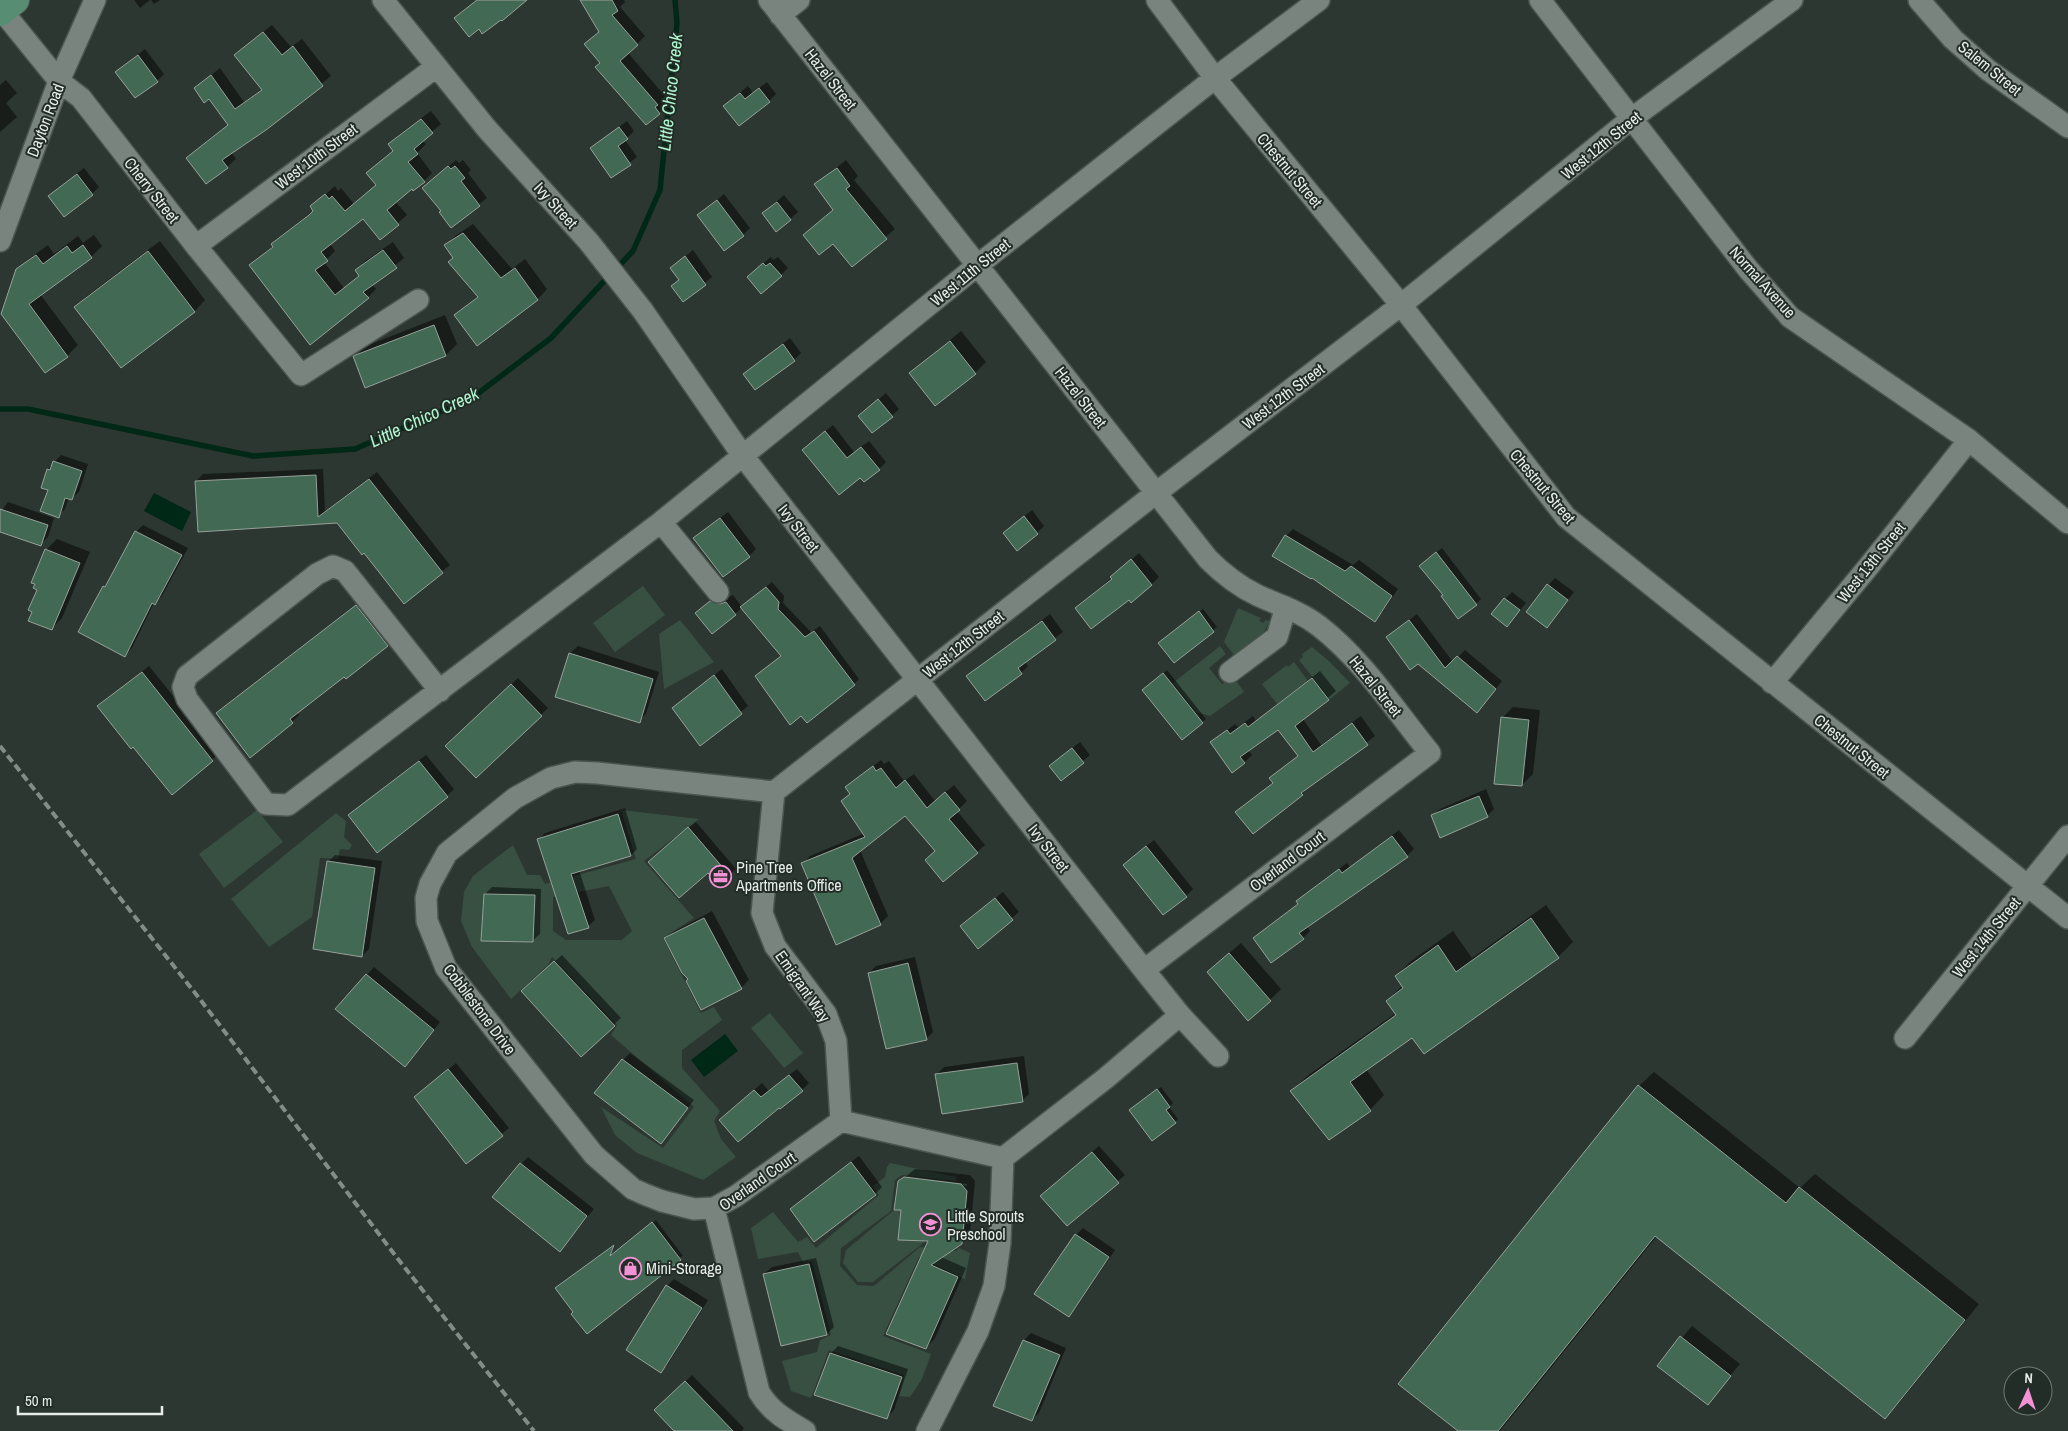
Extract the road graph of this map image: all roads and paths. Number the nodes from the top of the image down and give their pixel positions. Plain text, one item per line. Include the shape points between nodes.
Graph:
1 (95, 0) edge
2 (383, 0) edge
3 (799, 0) edge
4 (1157, 0) edge
5 (1319, 0) edge
6 (1540, 0) edge
7 (1792, 0) edge
8 (1919, 0) edge
9 (775, 7) edge
10 (4, 8) edge
11 (436, 67) junction
12 (1214, 78) junction
13 (59, 81) junction
14 (1631, 120) junction
15 (2068, 127) edge
16 (0, 241) edge
17 (196, 246) junction
18 (978, 265) junction
19 (418, 300) dead end
20 (1402, 305) junction
21 (1969, 440) junction
22 (743, 456) junction
23 (1156, 493) junction
24 (661, 522) junction
25 (2068, 523) edge
26 (718, 592) dead end
27 (1286, 607) junction
28 (1230, 672) dead end
29 (917, 679) junction
30 (1772, 683) junction
31 (440, 691) junction
32 (1430, 753) joint
33 (774, 792) junction
34 (2068, 836) edge
35 (2027, 886) junction
36 (2068, 918) edge
37 (1144, 970) junction
38 (1180, 1015) junction
39 (1905, 1038) dead end
40 (1218, 1056) dead end
41 (841, 1121) junction
42 (1003, 1158) junction
43 (714, 1208) junction
44 (805, 1431) edge
45 (927, 1431) edge

1 - 13 street, Dayton Road
2 - 11 street, Ivy Street
3 - 9 street
4 - 12 street, Chestnut Street
5 - 12 street, West 11th Street
6 - 14 street, Normal Avenue
7 - 14 street, West 12th Street
8 - 15 street, Salem Street via 1953,39 1988,70
9 - 18 street, Hazel Street
10 - 13 street, Cherry Street
11 - 17 street, West 10th Street
11 - 22 street, Ivy Street via 589,242 640,308
12 - 18 street, West 11th Street
12 - 20 street, Chestnut Street
13 - 16 street, Dayton Road
13 - 17 street, Cherry Street via 81,98
14 - 20 street, West 12th Street
14 - 21 street, Normal Avenue via 1748,269 1790,317
17 - 19 street, Cherry Street via 301,375
18 - 22 street, West 11th Street
18 - 23 street, Hazel Street
20 - 23 street, West 12th Street
20 - 30 street, Chestnut Street via 1566,517
21 - 25 street, Normal Avenue
21 - 30 street, West 13th Street
22 - 24 street, West 11th Street
22 - 29 street, Ivy Street
23 - 27 street, Hazel Street via 1226,577
23 - 29 street, West 12th Street
24 - 26 street
24 - 31 street, West 11th Street
27 - 28 street via 1277,637
27 - 32 street, Hazel Street via 1318,625 1350,654
29 - 33 street, West 12th Street
29 - 37 street, Ivy Street
30 - 35 street, Chestnut Street
31 - 31 street, West 11th Street via 288,805 266,804 187,699 183,687 187,676 317,574 333,566 345,571
32 - 37 street, Overland Court
33 - 41 street, Emigrant Way via 762,913 775,946 826,1014 836,1041
33 - 43 street, Cobblestone Drive via 597,773 575,772 551,778 515,798 447,853 433,877 426,898 428,921 446,968 594,1155 639,1191 694,1209
34 - 35 street, West 14th Street
35 - 36 street, Chestnut Street
35 - 39 street, West 14th Street
37 - 38 street, Ivy Street
38 - 40 street, Ivy Street
38 - 42 street via 1106,1078
41 - 42 street
41 - 43 street, Overland Court via 736,1196
42 - 45 street via 1000,1243 994,1286 978,1331
43 - 44 street, Overland Court via 758,1392 781,1418

